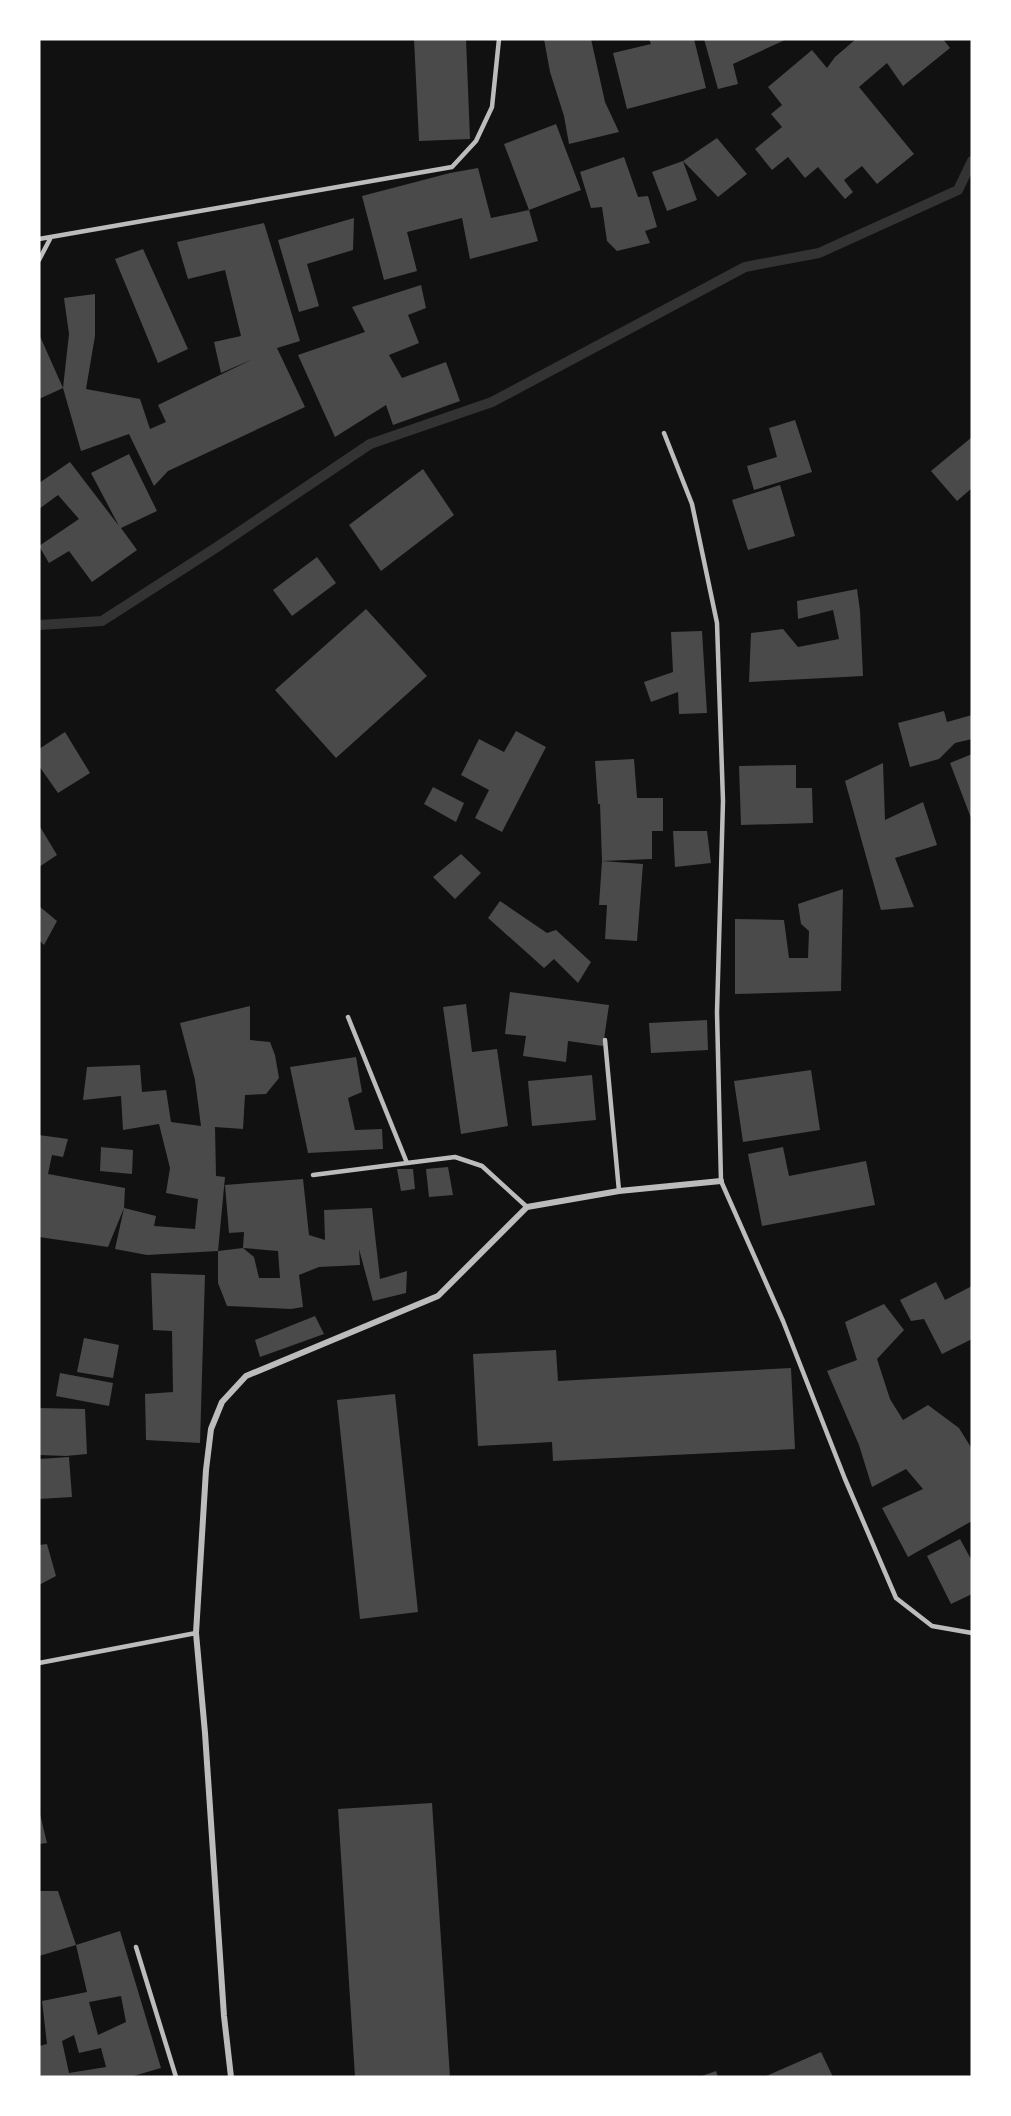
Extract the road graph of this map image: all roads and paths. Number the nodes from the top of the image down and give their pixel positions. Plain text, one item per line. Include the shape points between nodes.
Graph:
1 (499, 39) edge
2 (50, 239) junction
3 (39, 240) edge
4 (39, 260) edge
5 (664, 433) dead end
6 (348, 1017) dead end
7 (605, 1040) dead end
8 (407, 1163) junction
9 (313, 1175) dead end
10 (721, 1181) junction
11 (619, 1191) junction
12 (527, 1208) junction
13 (196, 1633) junction
14 (972, 1633) edge
15 (39, 1663) edge
16 (136, 1947) dead end
17 (176, 2077) edge
18 (231, 2077) edge

1 - 2 lane via 492,107 476,141 452,167
2 - 3 lane
2 - 4 lane
5 - 10 lane via 692,504 717,623 723,801 717,1012
6 - 8 lane
7 - 11 lane
8 - 9 lane
8 - 12 lane via 455,1157 482,1166
10 - 11 street
10 - 14 lane via 896,1598 932,1626
11 - 12 street
12 - 13 street via 438,1296 246,1376 222,1401 211,1429 206,1470
13 - 15 lane
13 - 18 street
16 - 17 lane

